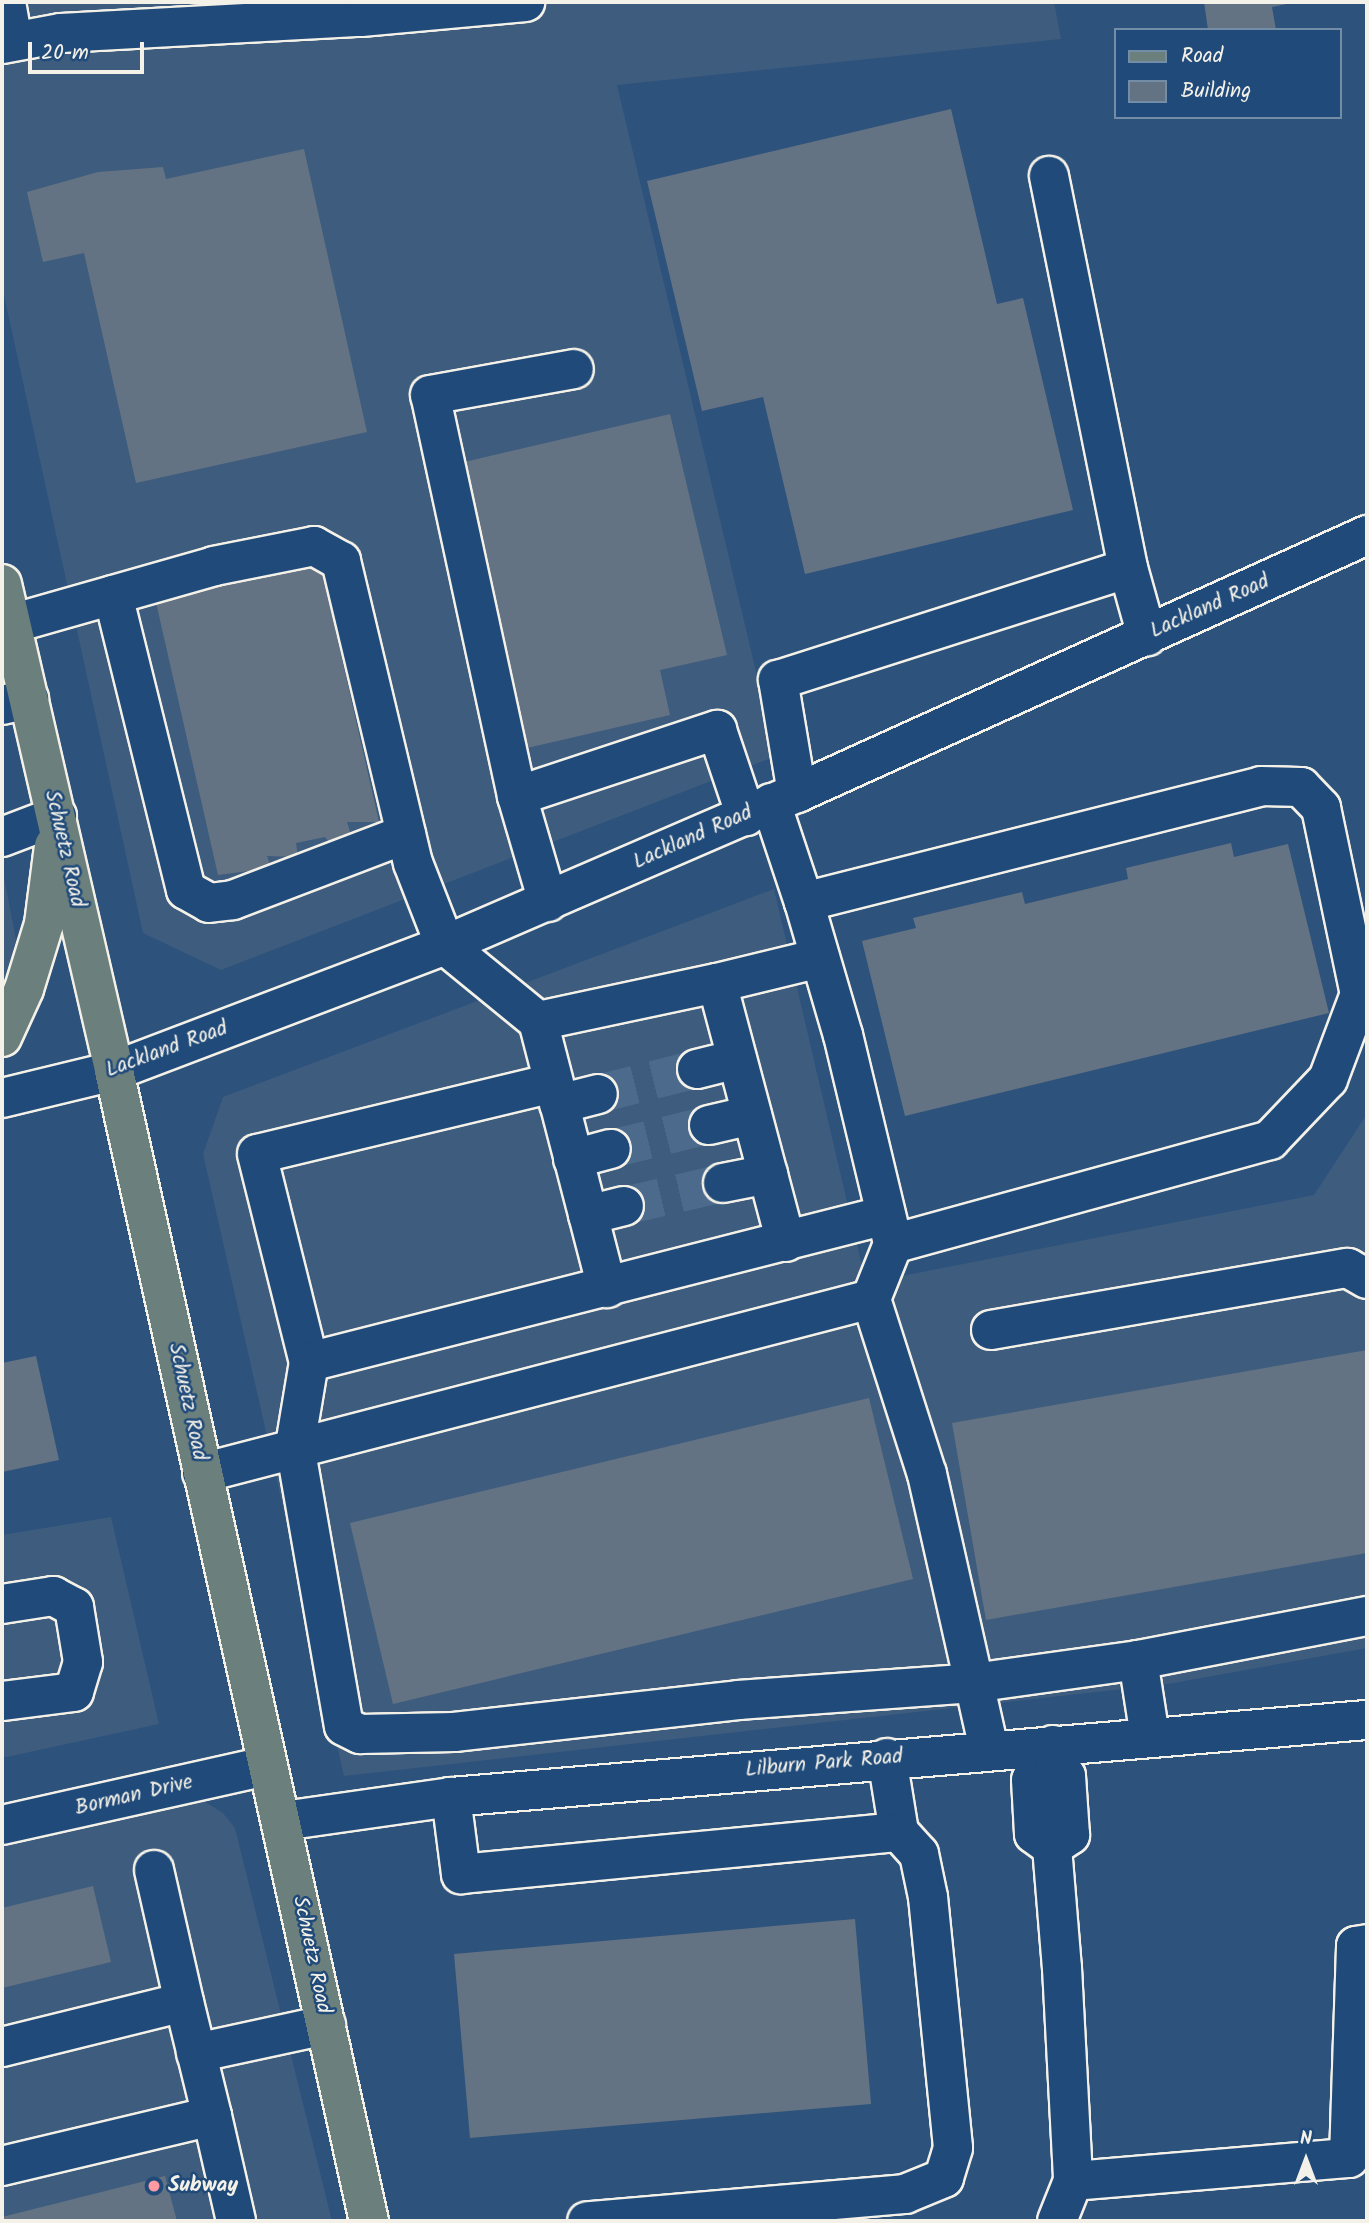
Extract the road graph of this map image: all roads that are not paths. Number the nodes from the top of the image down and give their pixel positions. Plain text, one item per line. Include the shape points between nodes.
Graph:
1 (6, 2) edge
2 (525, 2) edge
3 (119, 16) edge
4 (7, 43) edge
5 (1049, 176) dead end
6 (574, 369) dead end
7 (1367, 535) edge
8 (1128, 568) junction
9 (2, 584) edge
10 (113, 595) junction
11 (11, 624) junction
12 (1147, 636) junction
13 (15, 702) edge
14 (517, 796) junction
15 (771, 804) junction
16 (57, 816) junction
17 (406, 834) junction
18 (2, 836) edge
19 (548, 902) junction
20 (804, 902) junction
21 (445, 945) junction
22 (820, 958) junction
23 (717, 984) junction
24 (538, 1021) junction
25 (2, 1037) edge
26 (737, 1059) junction
27 (697, 1069) tunnel mouth
28 (114, 1072) junction
29 (556, 1094) junction
30 (598, 1094) tunnel mouth
31 (2, 1098) edge
32 (752, 1115) junction
33 (709, 1125) tunnel mouth
34 (611, 1149) tunnel mouth
35 (573, 1159) junction
36 (768, 1174) junction
37 (723, 1183) tunnel mouth
38 (624, 1206) tunnel mouth
39 (588, 1215) junction
40 (889, 1230) junction
41 (786, 1242) junction
42 (1367, 1279) edge
43 (607, 1288) junction
44 (872, 1299) junction
45 (991, 1330) dead end
46 (309, 1362) junction
47 (295, 1446) junction
48 (202, 1472) junction
49 (2, 1604) edge
50 (1367, 1616) edge
51 (1138, 1660) junction
52 (973, 1683) junction
53 (2, 1702) edge
54 (1367, 1720) edge
55 (1150, 1737) junction
56 (989, 1750) junction
57 (1054, 1752) junction
58 (887, 1759) junction
59 (267, 1766) junction
60 (451, 1797) junction
61 (283, 1821) junction
62 (2, 1825) edge
63 (899, 1832) junction
64 (154, 1870) dead end
65 (1367, 1944) edge
66 (184, 2002) junction
67 (326, 2025) junction
68 (2, 2047) edge
69 (196, 2053) junction
70 (212, 2116) junction
71 (2, 2166) edge
72 (1073, 2181) junction
73 (236, 2221) edge
74 (369, 2221) edge
75 (587, 2221) edge
76 (1057, 2221) edge

1 - 4 street
2 - 3 street via 361,17
3 - 4 street
5 - 8 street
6 - 14 street via 430,395
7 - 12 street, Lackland Road
8 - 12 street
8 - 15 street via 778,680
9 - 11 main road, Schuetz Road
10 - 11 street
10 - 17 street via 214,566 314,546 341,561
10 - 17 street via 186,890 209,903 233,900
11 - 13 main road, Schuetz Road
12 - 15 street, Lackland Road
13 - 16 main road, Schuetz Road
14 - 15 street via 717,730
14 - 19 street
15 - 19 street, Lackland Road
15 - 20 street
16 - 18 street
16 - 25 main road via 44,924 24,989
16 - 28 main road, Schuetz Road
17 - 21 street
19 - 21 street, Lackland Road
20 - 22 street
20 - 40 street via 1261,786 1301,787 1321,808 1360,994 1328,1079 1270,1140
21 - 24 street
21 - 28 street, Lackland Road
22 - 23 street
22 - 40 street
23 - 24 street
23 - 26 street
24 - 29 street
26 - 27 street
26 - 32 street
28 - 31 street, Lackland Road
28 - 48 main road, Schuetz Road
29 - 30 street
29 - 35 street
29 - 46 street via 257,1154
32 - 33 street
32 - 36 street
34 - 35 street
35 - 39 street
36 - 37 street
36 - 41 street
38 - 39 street
39 - 43 street
40 - 41 street
40 - 44 street
41 - 43 street
42 - 45 street via 1348,1268
43 - 46 street
44 - 47 street
44 - 52 street via 927,1474
46 - 47 street
47 - 48 street
47 - 52 street via 344,1726 360,1734 454,1731 738,1700
48 - 59 main road, Schuetz Road
49 - 53 street via 53,1596 74,1607 83,1662 74,1692
50 - 51 street
51 - 52 street
51 - 55 street
52 - 56 street
54 - 55 street, Lilburn Park Road
55 - 57 street, Lilburn Park Road
56 - 57 street, Lilburn Park Road
56 - 58 street, Lilburn Park Road
57 - 72 street via 1066,1776 1070,1835 1052,1847
58 - 60 street, Lilburn Park Road
58 - 63 street
59 - 61 main road, Schuetz Road
59 - 62 street, Borman Drive
60 - 61 street, Lilburn Park Road
60 - 63 street via 461,1874
61 - 67 main road, Schuetz Road
63 - 75 street via 919,1854 928,1897 953,2148 944,2178 905,2194
64 - 66 street
65 - 72 street via 1356,1946 1349,2158
66 - 68 street
66 - 69 street
67 - 69 street
67 - 74 main road, Schuetz Road
69 - 70 street
70 - 71 street
70 - 73 street
72 - 76 street

